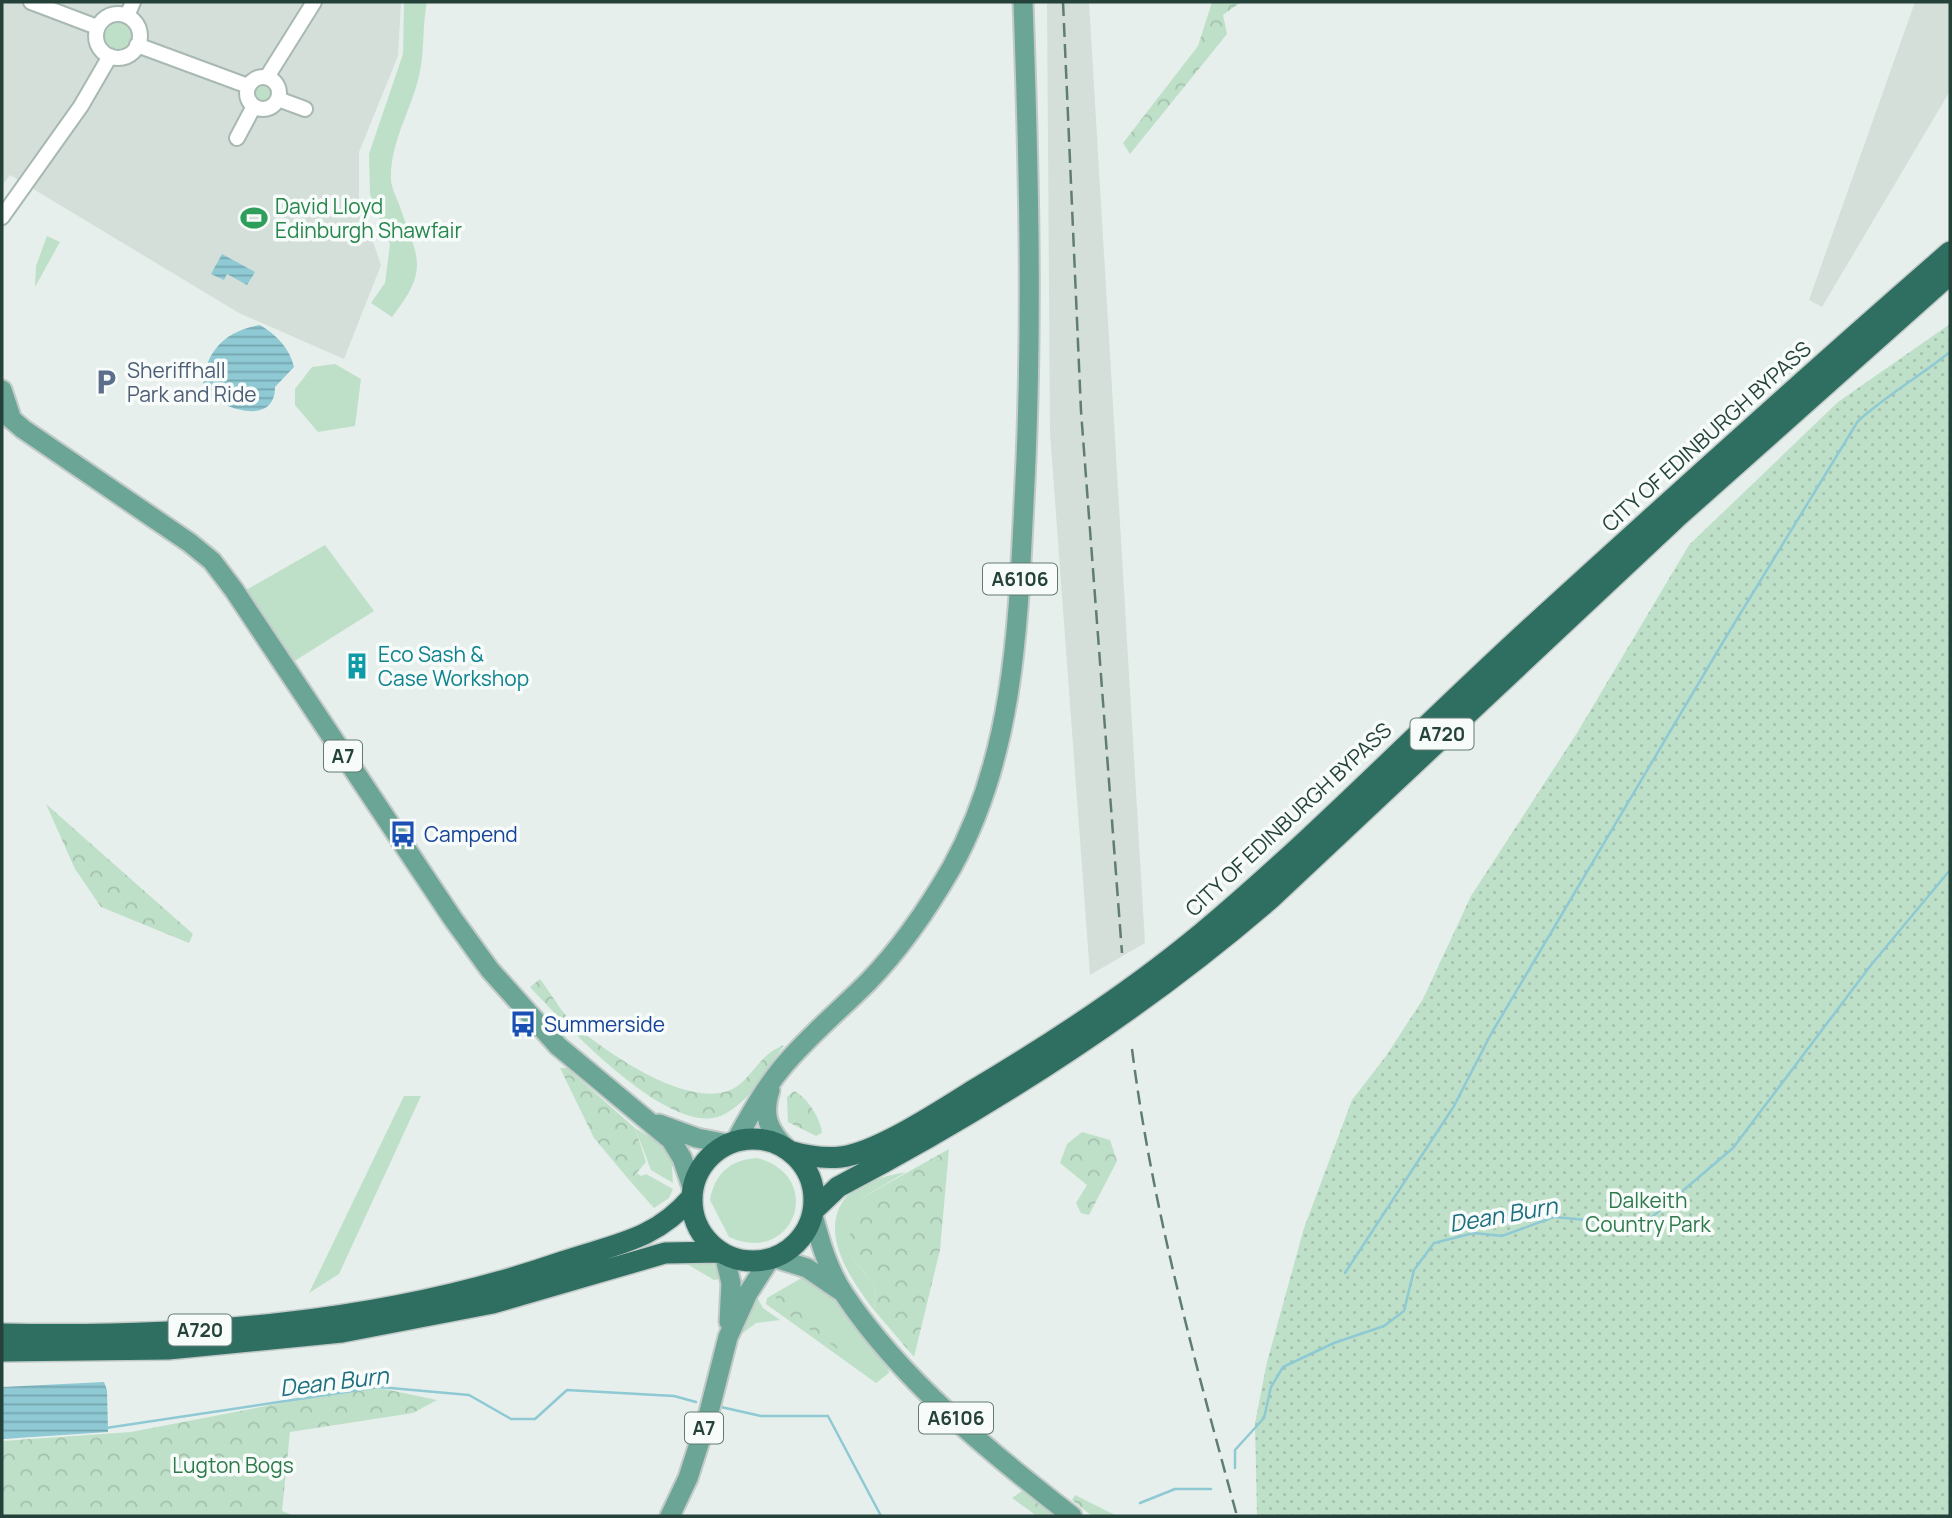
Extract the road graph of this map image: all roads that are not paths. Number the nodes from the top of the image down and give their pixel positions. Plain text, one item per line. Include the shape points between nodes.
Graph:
1 (32, 2) edge
2 (314, 2) edge
3 (1023, 2) edge
4 (130, 9) edge
5 (97, 27) junction
6 (137, 45) junction
7 (110, 56) junction
8 (267, 77) junction
9 (248, 86) junction
10 (278, 99) junction
11 (254, 106) junction
12 (305, 109) dead end
13 (237, 138) dead end
14 (2, 217) edge
15 (1950, 252) edge
16 (1950, 274) edge
17 (2, 390) edge
18 (7, 416) edge
19 (774, 1079) junction
20 (648, 1120) junction
21 (731, 1143) junction
22 (787, 1150) junction
23 (692, 1193) junction
24 (813, 1212) junction
25 (722, 1253) junction
26 (773, 1258) junction
27 (843, 1293) junction
28 (2, 1334) edge
29 (728, 1338) junction
30 (2, 1351) edge
31 (670, 1516) edge
32 (1072, 1516) edge

1 - 5 street
2 - 8 street
3 - 19 main road, A6106 via 1032,247 1031,368 1017,622 1004,728 969,832 928,904 882,966
4 - 5 street via 110,15
4 - 6 street via 137,25
5 - 7 street via 99,47
6 - 7 street via 126,56
6 - 9 street
7 - 14 street via 81,106
8 - 9 street
8 - 10 street via 278,86
9 - 11 street
10 - 11 street via 265,109
10 - 12 street
11 - 13 street
15 - 22 highway, CITY OF EDINBURGH BYPASS / A720 via 1786,395 1506,650 1262,882 1190,943 1031,1057 892,1136 844,1157 813,1157
16 - 24 highway, CITY OF EDINBURGH BYPASS / A720 via 1656,536 1204,955 1043,1069 838,1187
17 - 18 main road, A7
18 - 20 main road, A7 via 212,561 490,970 558,1046
19 - 21 main road, A6106
19 - 22 main road, A6106 via 766,1116
20 - 21 main road, A7 via 697,1138
20 - 23 main road, A7 via 671,1140 682,1158
21 - 22 highway via 759,1139
21 - 23 highway via 702,1167
22 - 24 highway via 807,1171
23 - 25 highway via 698,1228
23 - 28 highway, A720 via 668,1222 630,1242 505,1282 435,1298 334,1316 217,1329
24 - 26 highway via 798,1243
24 - 27 main road, A6106 via 823,1251
25 - 26 highway via 749,1262
25 - 29 main road, A7 via 731,1283
25 - 30 highway, A720 via 665,1253 504,1300 342,1332 168,1349
26 - 27 main road, A6106 via 807,1268
26 - 29 main road, A7 via 748,1293
27 - 32 main road, A6106 via 941,1404
29 - 31 main road, A7 via 700,1440

